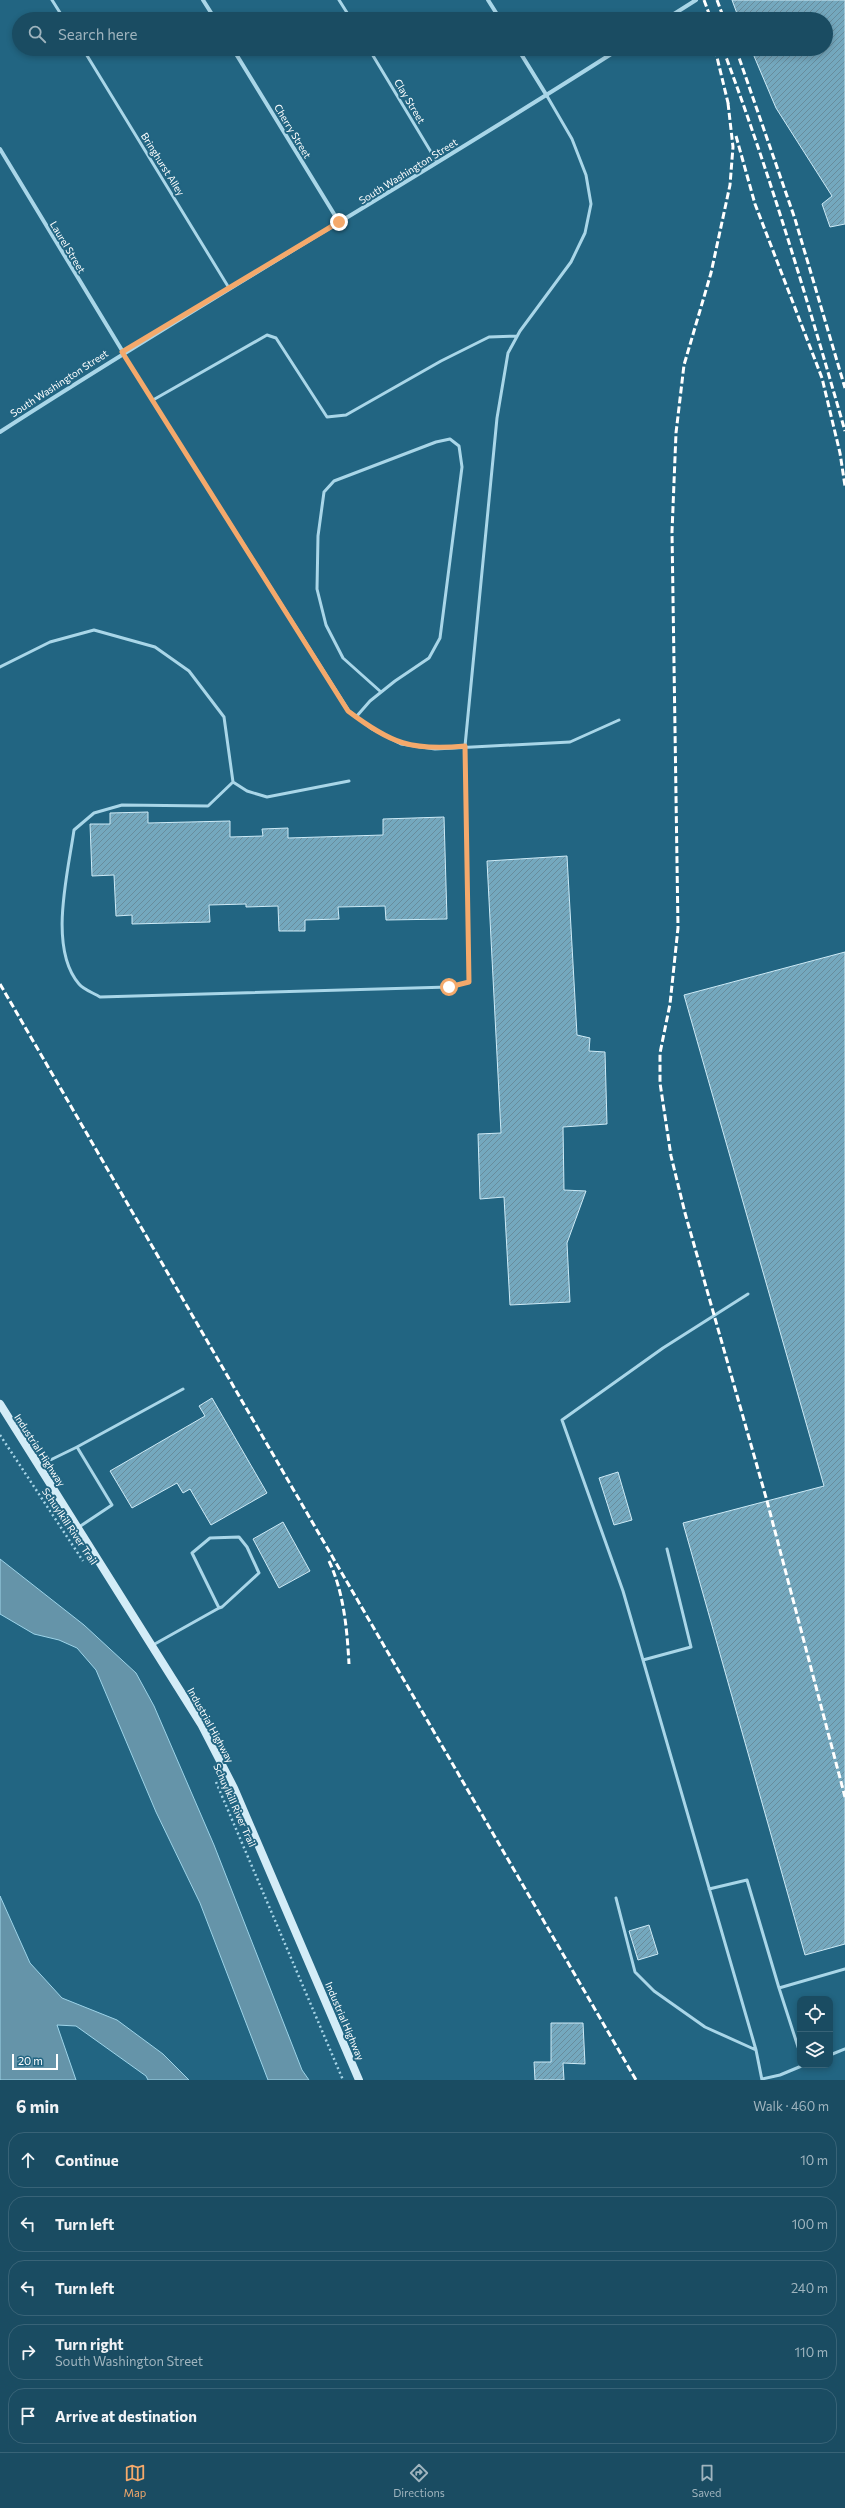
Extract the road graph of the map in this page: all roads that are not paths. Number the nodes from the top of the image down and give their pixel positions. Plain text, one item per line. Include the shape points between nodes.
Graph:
1 (52, 0) edge
2 (203, 0) edge
3 (339, 0) edge
4 (488, 0) edge
5 (696, 0) edge
6 (60, 12) edge
7 (211, 12) edge
8 (347, 12) edge
9 (496, 12) edge
10 (677, 12) edge
11 (86, 56) edge
12 (237, 56) edge
13 (373, 56) edge
14 (522, 56) edge
15 (608, 56) edge
16 (547, 96) junction
17 (0, 149) edge
18 (437, 162) junction
19 (339, 222) junction
20 (229, 288) junction
21 (517, 336) junction
22 (122, 352) junction
23 (153, 400) junction
24 (0, 432) edge
25 (0, 667) edge
26 (381, 692) junction
27 (356, 716) junction
28 (619, 720) dead end
29 (465, 746) junction
30 (349, 781) dead end
31 (233, 782) junction
32 (748, 1294) dead end
33 (183, 1388) dead end
34 (0, 1404) edge
35 (78, 1447) junction
36 (38, 1466) junction
37 (78, 1527) junction
38 (667, 1549) dead end
39 (219, 1608) junction
40 (153, 1645) junction
41 (643, 1660) junction
42 (709, 1889) junction
43 (616, 1898) dead end
44 (845, 1969) edge
45 (779, 1988) junction
46 (797, 2044) edge
47 (845, 2049) edge
48 (756, 2050) junction
49 (833, 2054) edge
50 (797, 2068) edge
51 (360, 2080) edge
52 (762, 2080) edge

1 - 6 lane
2 - 7 street
3 - 8 lane
4 - 9 street
5 - 10 street
11 - 20 lane, Bringhurst Alley
12 - 19 street, Cherry Street
13 - 18 lane, Clay Street
14 - 16 street
15 - 16 street, South Washington Street
16 - 18 street, South Washington Street
16 - 21 lane via 572,139 586,175 591,204 585,233 571,262
17 - 22 street, Laurel Street
18 - 19 street, South Washington Street
19 - 20 street, South Washington Street
20 - 22 street, South Washington Street
21 - 23 lane via 489,337 346,415 327,417 276,338 267,335
21 - 29 lane via 508,353 497,418
22 - 23 lane
22 - 24 street, South Washington Street
23 - 27 lane via 348,711
25 - 31 lane via 50,642 94,630 155,647 189,672 224,717
26 - 26 lane via 430,658 440,638 462,467 459,446 450,439 334,481 324,492 318,536 317,589 326,625 343,658
26 - 27 lane
27 - 29 lane via 372,729 401,744 435,749
28 - 29 lane via 570,742
29 - 31 lane via 469,982 449,987 100,997 79,985 66,961 62,912 74,830 94,813 122,805 208,806
30 - 31 lane via 267,797 247,791
32 - 41 lane via 663,1348 562,1420 623,1591
33 - 35 lane
34 - 36 street, Industrial Highway
35 - 36 lane
35 - 37 lane via 112,1506
36 - 37 street, Industrial Highway
37 - 40 street, Industrial Highway
38 - 41 lane via 691,1647
39 - 39 lane via 258,1573 247,1547 239,1537 210,1538 192,1553
39 - 40 lane
40 - 51 street, Industrial Highway via 201,1724 234,1788
41 - 42 lane
42 - 45 lane via 747,1880
42 - 48 lane
43 - 48 lane via 635,1972 654,1991 705,2027
44 - 45 lane
45 - 46 lane
47 - 49 lane
48 - 52 lane
50 - 52 lane

